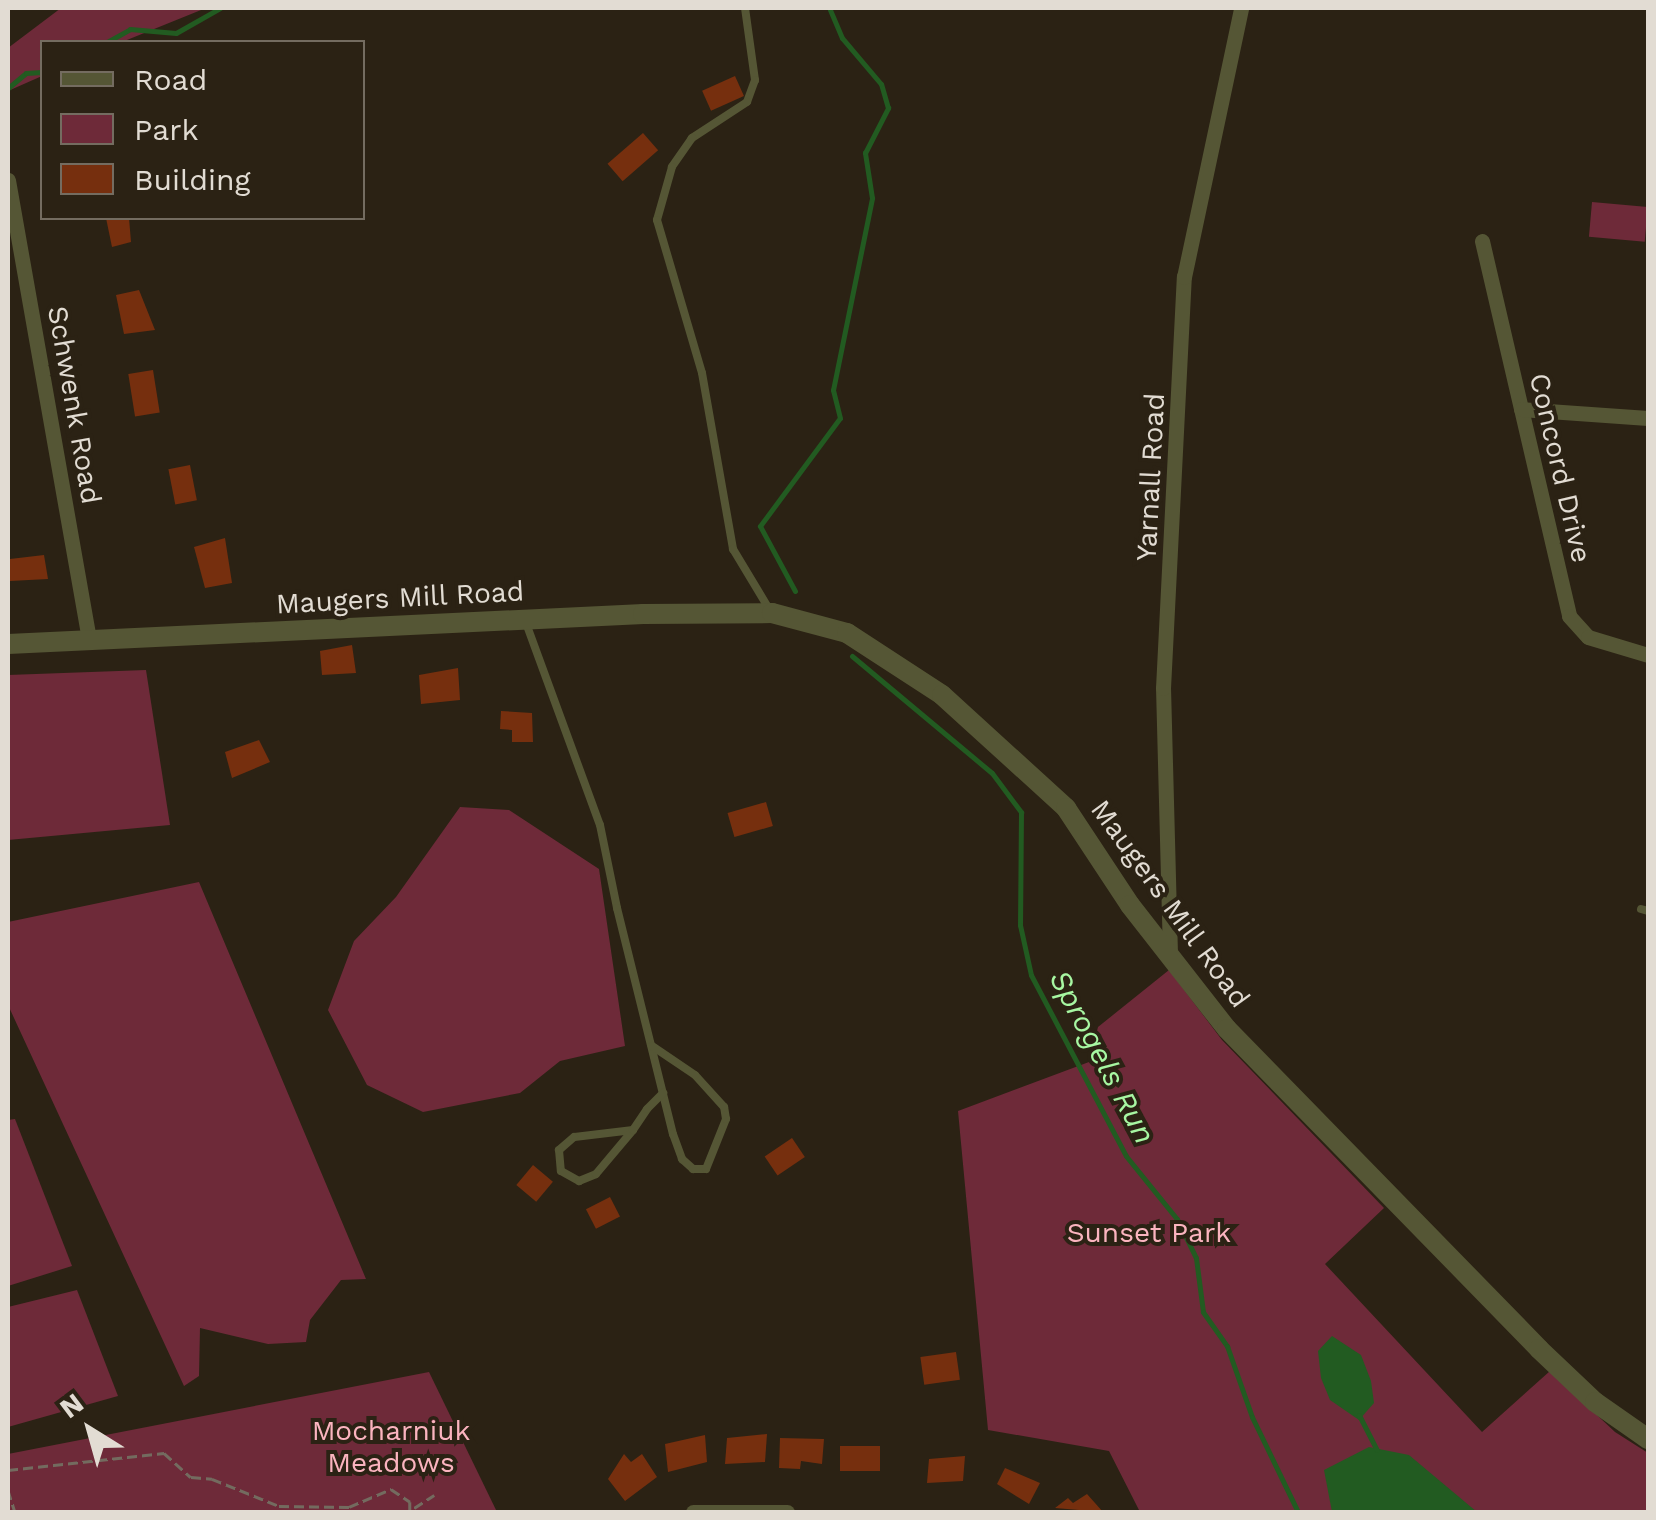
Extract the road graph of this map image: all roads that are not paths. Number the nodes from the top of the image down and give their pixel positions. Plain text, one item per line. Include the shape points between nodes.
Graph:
1 (745, 8) edge
2 (1241, 8) edge
3 (8, 180) edge
4 (1482, 241) dead end
5 (1520, 409) junction
6 (1648, 418) edge
7 (772, 613) junction
8 (524, 619) junction
9 (88, 640) junction
10 (8, 644) edge
11 (1648, 654) edge
12 (1170, 954) junction
13 (652, 1046) junction
14 (663, 1093) junction
15 (633, 1130) junction
16 (1648, 1440) edge
17 (692, 1512) edge
18 (788, 1512) edge

1 - 7 lane via 755,80 747,102 692,138 666,182 657,220 716,433 720,503 733,549
2 - 12 street, Yarnall Road via 1184,277 1163,688
3 - 9 street, Schwenk Road
4 - 5 street, Concord Drive
5 - 6 street
5 - 11 street, Concord Drive via 1569,616 1588,637
7 - 8 street, Maugers Mill Road
7 - 12 street, Maugers Mill Road via 846,633 942,694 1066,808
8 - 9 street, Maugers Mill Road
8 - 13 lane via 594,808
9 - 10 street, Maugers Mill Road
12 - 16 street, Maugers Mill Road via 1227,1030 1306,1113 1595,1402
13 - 14 lane
13 - 14 lane via 695,1075 724,1107 726,1118 706,1168 682,1158
14 - 15 lane
15 - 15 lane via 589,1179 561,1171 559,1150 574,1136
17 - 18 street

